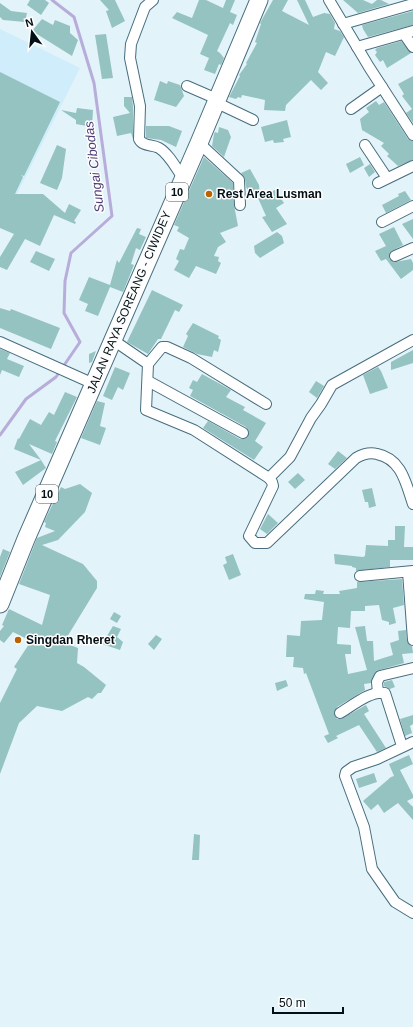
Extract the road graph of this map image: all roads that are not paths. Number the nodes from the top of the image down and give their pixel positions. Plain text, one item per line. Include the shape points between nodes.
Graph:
1 (153, 0) edge
2 (259, 0) edge
3 (329, 0) edge
4 (410, 3) edge
5 (343, 24) junction
6 (409, 32) edge
7 (357, 47) junction
8 (413, 47) edge
9 (186, 86) dead end
10 (382, 87) junction
11 (216, 101) junction
12 (351, 109) dead end
13 (253, 120) dead end
14 (413, 135) edge
15 (199, 143) junction
16 (365, 145) dead end
17 (413, 166) edge
18 (183, 178) junction
19 (240, 205) dead end
20 (413, 206) edge
21 (382, 222) dead end
22 (413, 248) edge
23 (395, 256) dead end
24 (113, 340) junction
25 (413, 340) edge
26 (0, 342) edge
27 (148, 364) junction
28 (148, 381) junction
29 (94, 384) junction
30 (266, 404) dead end
31 (243, 433) dead end
32 (269, 478) junction
33 (412, 501) edge
34 (410, 572) edge
35 (360, 576) dead end
36 (0, 604) edge
37 (411, 605) edge
38 (413, 640) edge
39 (413, 668) edge
40 (378, 693) junction
41 (340, 713) dead end
42 (413, 742) edge
43 (402, 746) junction
44 (413, 913) edge

1 - 18 street via 145,7 131,44 130,58 140,106 139,139 145,145 163,151
2 - 11 highway, JALAN RAYA SOREANG - CIWIDEY / 10
3 - 5 street
4 - 5 street
5 - 7 street
6 - 7 street
6 - 8 street
7 - 10 street
9 - 11 street
10 - 12 street
10 - 14 street
11 - 13 street
11 - 15 highway, JALAN RAYA SOREANG - CIWIDEY / 10
15 - 18 highway, JALAN RAYA SOREANG - CIWIDEY / 10
15 - 19 street via 239,180
16 - 17 street via 382,181
18 - 24 highway, JALAN RAYA SOREANG - CIWIDEY / 10
20 - 21 street
22 - 23 street
24 - 27 street
24 - 29 highway, JALAN RAYA SOREANG - CIWIDEY / 10
25 - 32 street via 332,385 290,457
26 - 29 street
27 - 28 street
27 - 30 street via 162,347 167,347 191,358
28 - 31 street
28 - 32 street via 145,407 148,412 194,430
29 - 36 highway, JALAN RAYA SOREANG - CIWIDEY / 10
32 - 33 street via 272,486 249,536 255,543 263,544 270,540 356,458 365,453 384,455 392,460 400,470
34 - 35 street
34 - 37 street
37 - 38 street
39 - 40 street via 380,676 377,682
40 - 41 street
40 - 43 street via 385,693
42 - 43 street
43 - 44 street via 353,767 345,776 364,827 372,869 395,902

